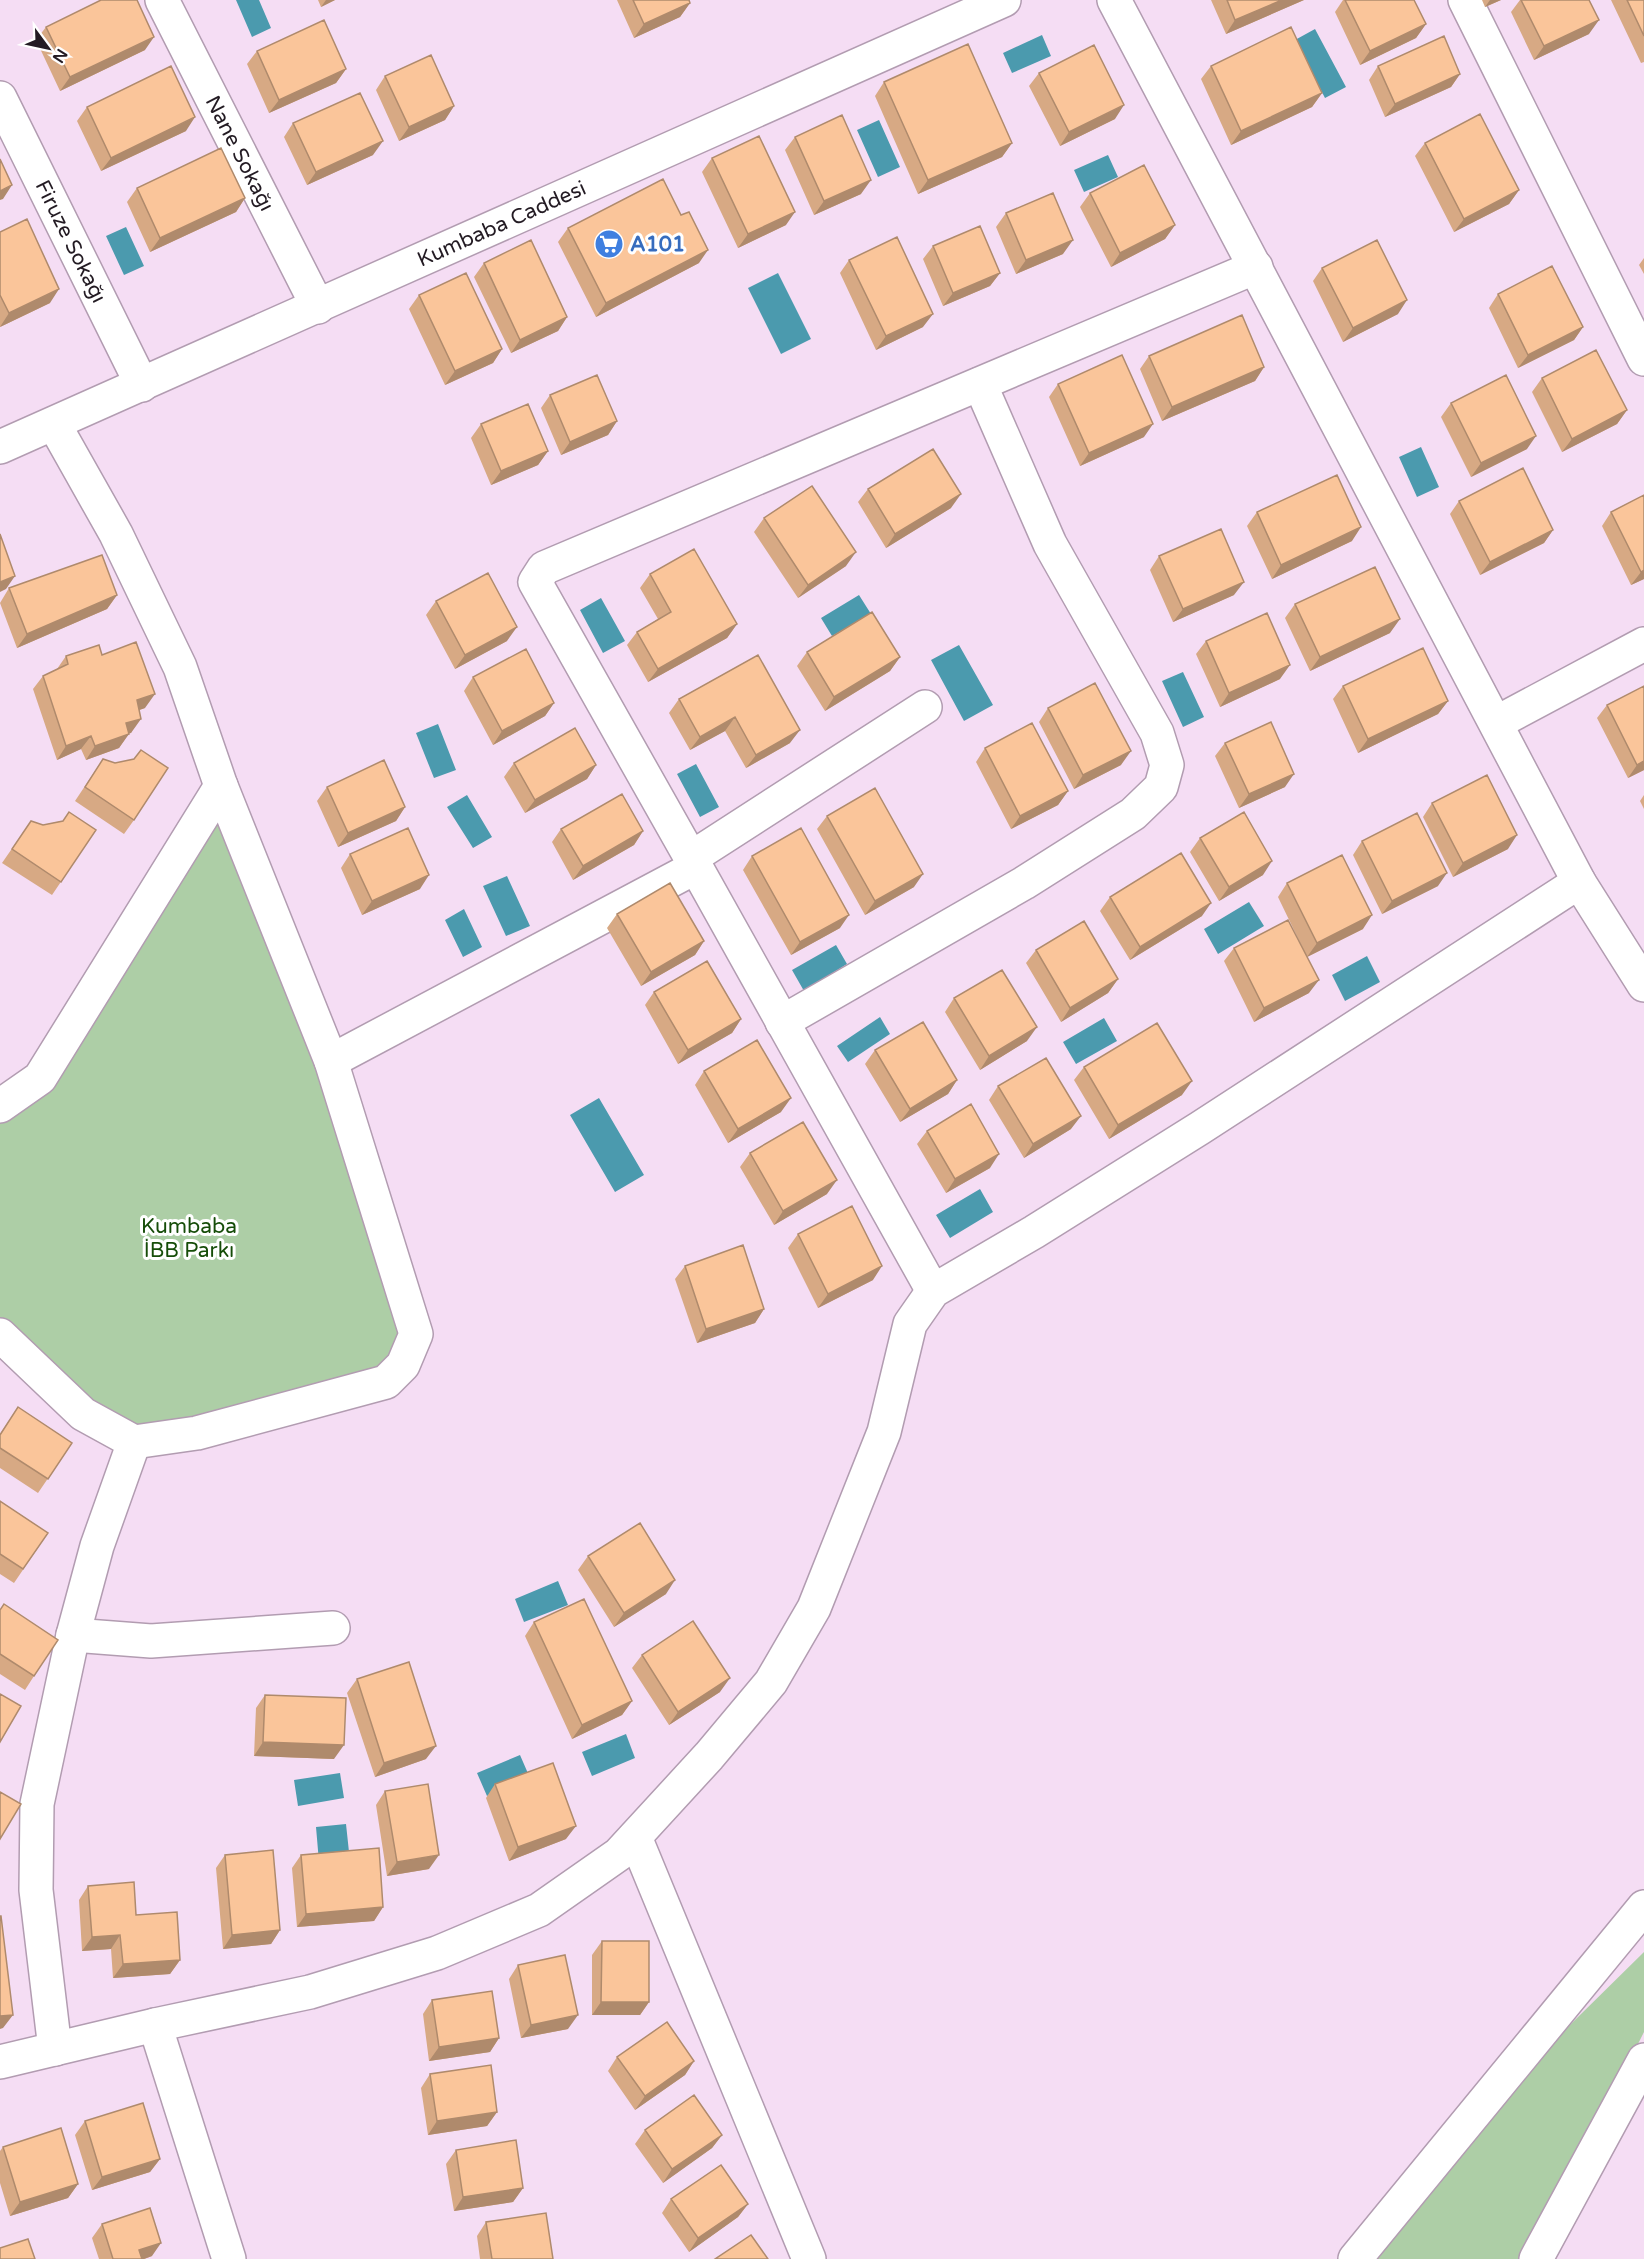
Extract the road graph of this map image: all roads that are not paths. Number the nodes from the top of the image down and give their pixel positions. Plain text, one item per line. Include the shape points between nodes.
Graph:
1 (162, 0) edge
2 (1004, 0) edge
3 (1114, 0) edge
4 (1465, 0) edge
5 (0, 98) edge
6 (1256, 267) junction
7 (318, 307) junction
8 (1644, 359) edge
9 (980, 384) junction
10 (142, 385) junction
11 (54, 424) junction
12 (0, 447) edge
13 (1644, 644) edge
14 (925, 707) dead end
15 (1496, 723) junction
16 (221, 786) junction
17 (694, 862) junction
18 (1579, 882) junction
19 (1644, 984) edge
20 (782, 1022) junction
21 (331, 1061) junction
22 (0, 1106) edge
23 (933, 1291) junction
24 (0, 1335) edge
25 (134, 1442) junction
26 (333, 1628) dead end
27 (73, 1635) junction
28 (635, 1837) junction
29 (1644, 1907) edge
30 (155, 2025) junction
31 (55, 2049) junction
32 (1644, 2060) edge
33 (0, 2062) edge
34 (229, 2259) edge
35 (809, 2259) edge
36 (1355, 2259) edge
37 (1536, 2259) edge

1 - 7 street, Nane Sokağı
2 - 7 street, Kumbaba Caddesi
3 - 6 street
4 - 8 street
5 - 10 street, Firuze Sokağı
6 - 9 street
6 - 15 street
7 - 10 street, Kumbaba Caddesi
9 - 17 street via 544,568 535,582
9 - 20 street via 1050,544 1158,733 1167,765 1161,787 1132,814 1024,883
10 - 11 street, Kumbaba Caddesi
11 - 12 street, Kumbaba Caddesi
11 - 16 street via 116,534 180,667
13 - 15 street
14 - 17 street
15 - 18 street
16 - 21 street
16 - 22 street via 40,1078
17 - 20 street
17 - 21 street
18 - 19 street
18 - 23 street via 1200,1128
20 - 23 street
21 - 25 street via 416,1334 403,1365 386,1382 197,1433
23 - 28 street via 910,1324 884,1432 814,1608 771,1682
24 - 25 street via 83,1414
25 - 27 street via 97,1546
26 - 27 street via 151,1641
27 - 31 street via 37,1804 36,1890
28 - 30 street via 619,1854 538,1910 437,1953 310,1992
28 - 35 street
29 - 36 street
30 - 31 street
30 - 34 street
31 - 33 street
32 - 37 street

